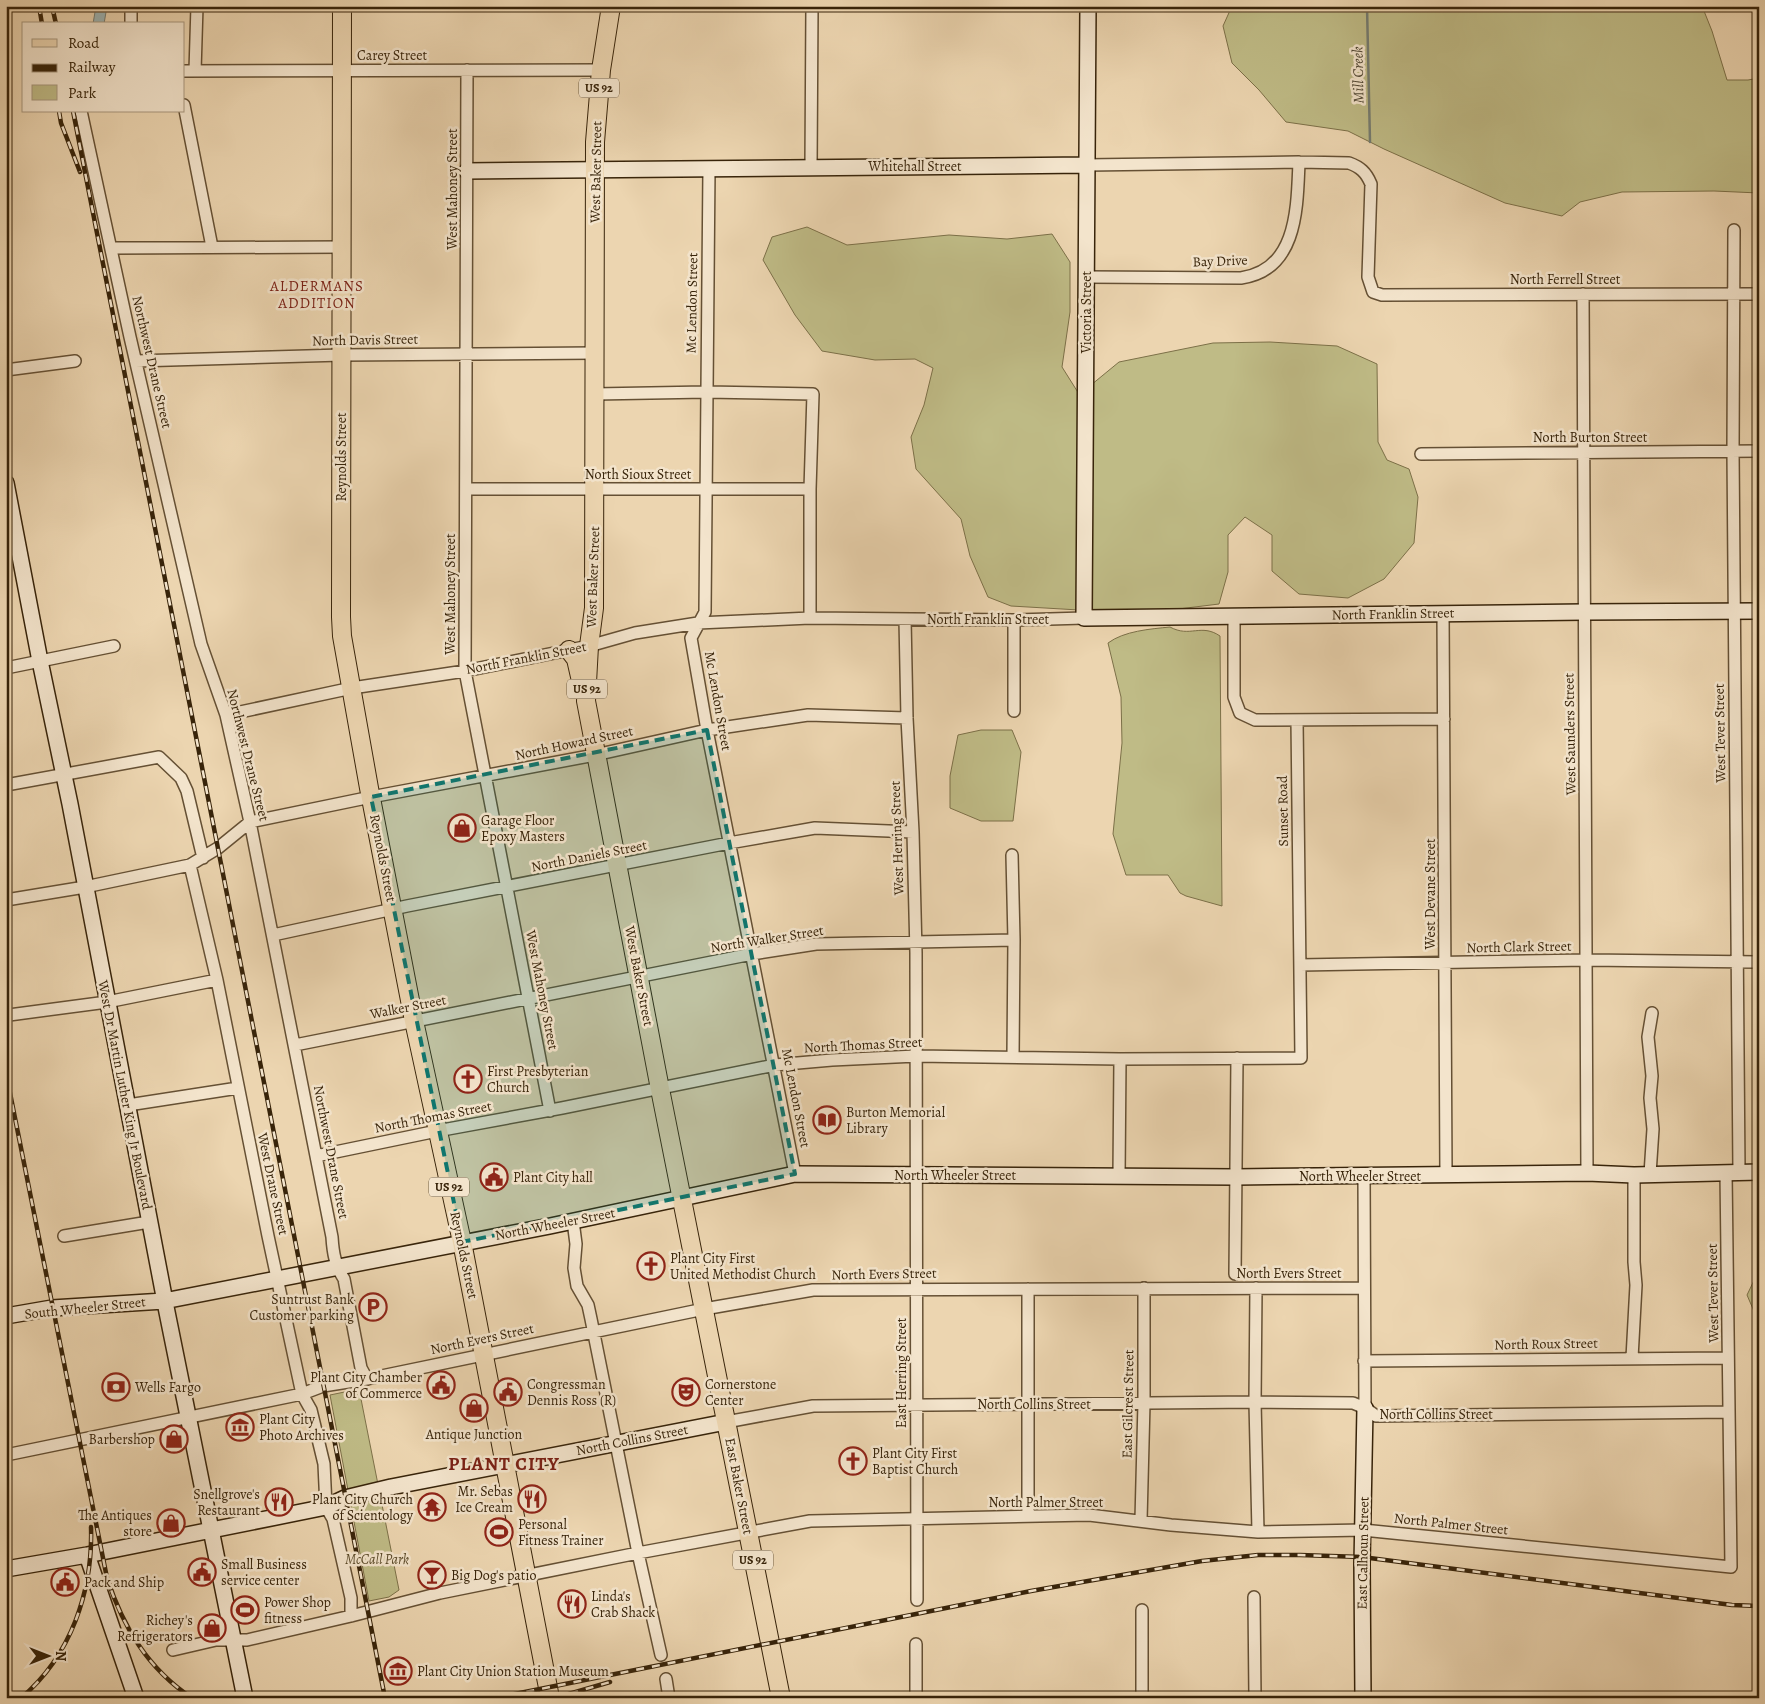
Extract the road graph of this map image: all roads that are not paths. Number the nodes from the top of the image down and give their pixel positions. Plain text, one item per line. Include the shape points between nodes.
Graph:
1 (131, 6) edge
2 (197, 6) edge
3 (342, 6) edge
4 (611, 6) edge
5 (812, 6) edge
6 (1088, 6) edge
7 (131, 22) edge
8 (342, 70) junction
9 (467, 70) junction
10 (601, 70) junction
11 (190, 71) edge
12 (185, 110) edge
13 (81, 112) edge
14 (1299, 162) junction
15 (1087, 165) junction
16 (811, 166) junction
17 (708, 169) junction
18 (595, 170) junction
19 (467, 171) junction
20 (1734, 230) dead end
21 (212, 247) junction
22 (342, 247) junction
23 (111, 248) junction
24 (1086, 277) junction
25 (1373, 292) joint
26 (1584, 294) junction
27 (1734, 294) junction
28 (1759, 294) edge
29 (595, 353) junction
30 (467, 354) junction
31 (342, 355) junction
32 (75, 361) dead end
33 (136, 361) junction
34 (6, 370) edge
35 (706, 392) junction
36 (595, 394) junction
37 (1584, 451) junction
38 (1733, 451) junction
39 (1759, 451) edge
40 (1421, 454) dead end
41 (6, 483) edge
42 (705, 488) junction
43 (466, 489) junction
44 (594, 489) junction
45 (810, 489) junction
46 (1734, 611) junction
47 (1759, 611) edge
48 (1584, 612) junction
49 (1444, 613) junction
50 (1234, 616) junction
51 (810, 618) junction
52 (1084, 618) junction
53 (904, 619) junction
54 (1014, 620) junction
55 (698, 623) junction
56 (114, 646) dead end
57 (589, 646) junction
58 (569, 650) junction
59 (40, 661) junction
60 (6, 668) edge
61 (465, 671) junction
62 (352, 688) junction
63 (586, 701) junction
64 (1014, 711) dead end
65 (226, 715) junction
66 (906, 718) junction
67 (1444, 719) junction
68 (1297, 720) junction
69 (708, 730) junction
70 (595, 755) junction
71 (64, 775) junction
72 (485, 776) junction
73 (6, 785) edge
74 (371, 797) junction
75 (250, 822) junction
76 (913, 832) junction
77 (729, 843) junction
78 (1012, 856) dead end
79 (203, 858) junction
80 (190, 866) junction
81 (617, 866) junction
82 (85, 887) junction
83 (507, 887) junction
84 (6, 900) edge
85 (393, 909) junction
86 (273, 935) junction
87 (1014, 940) junction
88 (916, 943) junction
89 (752, 954) junction
90 (1588, 960) junction
91 (1738, 962) junction
92 (1759, 962) edge
93 (1446, 964) junction
94 (1300, 965) junction
95 (639, 977) junction
96 (217, 980) junction
97 (528, 999) junction
98 (107, 1002) junction
99 (1652, 1013) dead end
100 (9, 1015) dead end
101 (414, 1021) junction
102 (295, 1045) junction
103 (916, 1056) junction
104 (1013, 1057) junction
105 (1237, 1058) junction
106 (1301, 1058) joint
107 (1120, 1059) junction
108 (775, 1065) junction
109 (238, 1088) junction
110 (660, 1089) junction
111 (128, 1106) junction
112 (550, 1111) junction
113 (437, 1131) junction
114 (316, 1156) junction
115 (1733, 1172) junction
116 (1759, 1172) edge
117 (1587, 1173) junction
118 (795, 1174) junction
119 (1650, 1174) junction
120 (1446, 1175) junction
121 (1634, 1175) junction
122 (917, 1176) junction
123 (1119, 1176) junction
124 (1364, 1176) junction
125 (1236, 1177) junction
126 (683, 1199) junction
127 (573, 1221) junction
128 (149, 1222) junction
129 (64, 1236) dead end
130 (462, 1242) junction
131 (336, 1266) junction
132 (1235, 1274) dead end
133 (278, 1278) junction
134 (1144, 1288) junction
135 (1256, 1288) junction
136 (1364, 1288) junction
137 (916, 1289) junction
138 (1028, 1289) junction
139 (164, 1301) junction
140 (704, 1309) junction
141 (6, 1316) edge
142 (594, 1331) junction
143 (483, 1354) junction
144 (1632, 1358) junction
145 (1728, 1358) junction
146 (1364, 1362) junction
147 (367, 1379) junction
148 (302, 1394) junction
149 (1255, 1402) junction
150 (1028, 1404) junction
151 (1144, 1404) junction
152 (916, 1405) junction
153 (1365, 1408) junction
154 (1729, 1412) junction
155 (188, 1418) junction
156 (726, 1422) junction
157 (616, 1443) junction
158 (6, 1455) edge
159 (505, 1465) junction
160 (326, 1507) junction
161 (1028, 1515) junction
162 (916, 1519) junction
163 (1141, 1520) junction
164 (211, 1529) junction
165 (1363, 1530) junction
166 (1258, 1532) junction
167 (748, 1533) junction
168 (638, 1553) junction
169 (87, 1555) junction
170 (1732, 1567) joint
171 (6, 1569) edge
172 (526, 1575) junction
173 (1254, 1597) dead end
174 (917, 1600) dead end
175 (1142, 1610) dead end
176 (351, 1616) junction
177 (232, 1639) junction
178 (916, 1644) dead end
179 (173, 1650) dead end
180 (661, 1655) dead end
181 (666, 1679) dead end
182 (136, 1698) edge
183 (245, 1698) edge
184 (550, 1698) edge
185 (670, 1698) edge
186 (781, 1698) edge
187 (916, 1698) edge
188 (1142, 1698) edge
189 (1255, 1698) edge
190 (1363, 1698) edge

1 - 7 street
2 - 11 street
3 - 8 main road, Reynolds Street / US 92
4 - 10 main road, West Baker Street / US 92
5 - 16 street
6 - 15 street, Victoria Street
8 - 9 street, Carey Street
8 - 11 street, Carey Street
8 - 22 main road, Reynolds Street / US 92
9 - 10 street, Carey Street
9 - 19 street, West Mahoney Street
10 - 18 main road, West Baker Street / US 92
12 - 21 street
13 - 23 street, Northwest Drane Street
14 - 15 street, Whitehall Street
14 - 24 street, Bay Drive via 1292,231 1279,257 1267,270 1241,278
14 - 25 street, Whitehall Street via 1349,164 1368,176 1372,192 1368,267
15 - 16 street, Whitehall Street
15 - 24 street, Victoria Street
16 - 17 street, Whitehall Street
17 - 18 street, Whitehall Street
17 - 35 street, Mc Lendon Street
18 - 19 street, Whitehall Street
18 - 29 main road, West Baker Street / US 92
19 - 30 street, West Mahoney Street
20 - 27 street, West Tever Street
21 - 22 street
21 - 23 street
22 - 31 main road, Reynolds Street / US 92
23 - 33 street, Northwest Drane Street
24 - 52 street, Victoria Street
25 - 26 street, North Ferrell Street via 1386,295
26 - 27 street, North Ferrell Street
26 - 37 street, West Saunders Street
27 - 28 street, North Ferrell Street
27 - 38 street, West Tever Street
29 - 30 street, North Davis Street
29 - 36 main road, West Baker Street / US 92
30 - 31 street, North Davis Street
30 - 43 street, West Mahoney Street
31 - 33 street, North Davis Street
31 - 62 main road, Reynolds Street / US 92 via 341,616
32 - 34 street
33 - 65 street, Northwest Drane Street via 201,644
35 - 36 street
35 - 42 street, Mc Lendon Street
35 - 45 street via 813,394
36 - 44 main road, West Baker Street / US 92
37 - 38 street, North Burton Street
37 - 40 street, North Burton Street
37 - 48 street, West Saunders Street
38 - 39 street, North Burton Street
38 - 46 street, West Tever Street
41 - 59 street, West Dr Martin Luther King Jr Boulevard
42 - 44 street, North Sioux Street
42 - 45 street, North Sioux Street
42 - 55 street, Mc Lendon Street via 704,612
43 - 44 street, North Sioux Street
43 - 61 street, West Mahoney Street
44 - 57 main road, West Baker Street / US 92 via 594,608
45 - 51 street
46 - 47 street, North Franklin Street
46 - 48 street, North Franklin Street
46 - 91 street, West Tever Street
48 - 49 street, North Franklin Street
48 - 90 street, West Saunders Street
49 - 50 street, North Franklin Street
49 - 67 street, West Devane Street
50 - 52 street, North Franklin Street
50 - 68 street via 1234,697 1240,713 1255,720
51 - 53 street, North Franklin Street
51 - 55 street, North Franklin Street
52 - 54 street, North Franklin Street
53 - 54 street, North Franklin Street
53 - 66 street, West Herring Street
54 - 64 street
55 - 57 street, North Franklin Street via 635,633
55 - 69 street, Mc Lendon Street via 691,638
56 - 59 street
57 - 58 street, North Franklin Street
57 - 63 main road, West Baker Street / US 92
58 - 61 street, North Franklin Street
58 - 63 main road, US 92 via 576,658
59 - 60 street
59 - 71 street, West Dr Martin Luther King Jr Boulevard
61 - 62 street, North Franklin Street
61 - 72 street, West Mahoney Street
62 - 65 street, North Franklin Street
62 - 74 main road, Reynolds Street / US 92
63 - 70 main road, West Baker Street / US 92
65 - 75 street, Northwest Drane Street
66 - 69 street, North Howard Street via 808,715
66 - 76 street, West Herring Street
67 - 68 street
67 - 93 street, West Devane Street
68 - 94 street, Sunset Road
69 - 70 street, North Howard Street
69 - 77 street, Mc Lendon Street
70 - 72 street, North Howard Street
70 - 81 main road, West Baker Street / US 92
71 - 73 street
71 - 79 street via 159,757 181,778 187,791
71 - 82 street, West Dr Martin Luther King Jr Boulevard
72 - 74 street, North Howard Street
72 - 83 street, West Mahoney Street
74 - 75 street, North Howard Street
74 - 85 main road, Reynolds Street / US 92
75 - 79 street
75 - 86 street, Northwest Drane Street
76 - 77 street, North Daniels Street via 814,828
76 - 88 street, West Herring Street
77 - 81 street, North Daniels Street
77 - 89 street, Mc Lendon Street
78 - 87 street
79 - 80 street
80 - 82 street
80 - 96 street, West Drane Street
81 - 83 street, North Daniels Street
81 - 95 main road, West Baker Street / US 92
82 - 84 street
82 - 98 street, West Dr Martin Luther King Jr Boulevard
83 - 85 street, North Daniels Street
83 - 97 street, West Mahoney Street
85 - 86 street, North Daniels Street
85 - 101 main road, Reynolds Street / US 92
86 - 102 street, Northwest Drane Street
87 - 88 street, North Walker Street
87 - 104 street
88 - 89 street, North Walker Street via 816,944
88 - 103 street, West Herring Street
89 - 95 street, North Walker Street
89 - 108 street, Mc Lendon Street
90 - 91 street, North Clark Street
90 - 93 street, North Clark Street
90 - 117 street, West Saunders Street
91 - 92 street, North Clark Street
91 - 115 street, West Tever Street
93 - 94 street, North Clark Street
93 - 120 street, West Devane Street
94 - 106 street, Sunset Road
95 - 97 street, North Walker Street
95 - 110 main road, West Baker Street / US 92
96 - 98 street
96 - 109 street, West Drane Street
97 - 101 street, Walker Street
97 - 112 street, West Mahoney Street
98 - 100 street
98 - 111 street, West Dr Martin Luther King Jr Boulevard
99 - 119 street via 1648,1037 1653,1130
101 - 102 street, Walker Street
101 - 113 main road, Reynolds Street / US 92
102 - 114 street, Northwest Drane Street
103 - 104 street, North Thomas Street
103 - 108 street, North Thomas Street
103 - 122 street, West Herring Street
104 - 107 street, North Thomas Street
105 - 106 street, North Thomas Street
105 - 107 street, North Thomas Street
105 - 125 street
107 - 123 street
108 - 110 street, North Thomas Street
108 - 118 street, Mc Lendon Street
109 - 111 street
109 - 133 street, West Drane Street
110 - 112 street, North Thomas Street
110 - 126 main road, West Baker Street / US 92
111 - 128 street, West Dr Martin Luther King Jr Boulevard
112 - 113 street, North Thomas Street
113 - 114 street, North Thomas Street
113 - 130 main road, Reynolds Street / US 92
114 - 131 street, Northwest Drane Street
115 - 116 street, North Wheeler Street
115 - 119 street, North Wheeler Street
115 - 145 street, West Tever Street
117 - 120 street, North Wheeler Street
117 - 121 street, North Wheeler Street
118 - 122 street, North Wheeler Street
118 - 126 street, North Wheeler Street
119 - 121 street, North Wheeler Street
120 - 124 street, North Wheeler Street
121 - 144 street via 1636,1285
122 - 123 street, North Wheeler Street
122 - 137 street, East Herring Street
123 - 125 street, North Wheeler Street
124 - 125 street, North Wheeler Street
124 - 136 street
125 - 132 street
126 - 127 street, North Wheeler Street
126 - 140 main road, US 92
127 - 130 street, North Wheeler Street
127 - 142 street via 577,1286 588,1305
128 - 129 street
128 - 139 street, West Dr Martin Luther King Jr Boulevard
130 - 131 street, North Wheeler Street
130 - 143 main road, Reynolds Street / US 92
131 - 133 street, North Wheeler Street
131 - 147 street, Northwest Drane Street via 344,1279 361,1368
133 - 139 street, North Wheeler Street
133 - 148 street, West Drane Street
134 - 135 street, North Evers Street
134 - 138 street, North Evers Street
134 - 151 street, East Gilcrest Street
135 - 136 street, North Evers Street
135 - 149 street
136 - 146 street
137 - 138 street, North Evers Street
137 - 140 street, North Evers Street via 812,1290
137 - 152 street, East Herring Street
138 - 150 street
139 - 141 street, South Wheeler Street via 52,1308
139 - 155 street, West Dr Martin Luther King Jr Boulevard
140 - 142 street, North Evers Street
140 - 156 main road, US 92
142 - 143 street, North Evers Street
142 - 157 street
143 - 147 street, North Evers Street
143 - 159 main road, Reynolds Street / US 92
144 - 145 street, North Roux Street
144 - 146 street, North Roux Street
145 - 154 street, West Tever Street
146 - 153 street
147 - 148 street, North Evers Street via 323,1386
148 - 155 street, North Evers Street
148 - 160 street, West Drane Street via 311,1410 324,1464
149 - 151 street, North Collins Street
149 - 153 street, North Collins Street via 1353,1403
149 - 166 street
150 - 151 street, North Collins Street
150 - 152 street, North Collins Street
150 - 161 street
151 - 163 street, East Gilcrest Street
152 - 156 street, North Collins Street via 812,1406
152 - 162 street, East Herring Street
153 - 154 street, North Collins Street via 1376,1416
153 - 165 street, East Calhoun Street
154 - 170 street, West Tever Street
155 - 158 street, North Evers Street
155 - 164 street, West Dr Martin Luther King Jr Boulevard
156 - 157 street, North Collins Street
156 - 167 main road, East Baker Street / US 92
157 - 159 street, North Collins Street
157 - 168 street
159 - 160 street, North Collins Street via 345,1498
159 - 172 main road, Reynolds Street / US 92
160 - 164 street, North Collins Street
160 - 176 street, West Drane Street via 333,1519 351,1598
161 - 162 street, North Palmer Street
161 - 163 street, North Palmer Street via 1089,1515
162 - 167 street, North Palmer Street via 810,1521
162 - 174 street, East Herring Street
163 - 166 street, North Palmer Street
164 - 169 street, North Collins Street
164 - 177 street, West Dr Martin Luther King Jr Boulevard
165 - 166 street, North Palmer Street
165 - 170 street, North Palmer Street
165 - 190 street, East Calhoun Street
167 - 168 street, North Palmer Street
167 - 186 main road, East Baker Street / US 92
168 - 172 street, North Palmer Street
168 - 180 street
169 - 171 street, North Collins Street
169 - 182 street
172 - 176 street, North Palmer Street via 412,1599
172 - 184 main road, Reynolds Street / US 92
173 - 189 street
175 - 188 street
176 - 177 street, North Palmer Street via 247,1640
177 - 179 street, North Palmer Street
177 - 183 street, West Dr Martin Luther King Jr Boulevard
178 - 187 street
181 - 185 street

